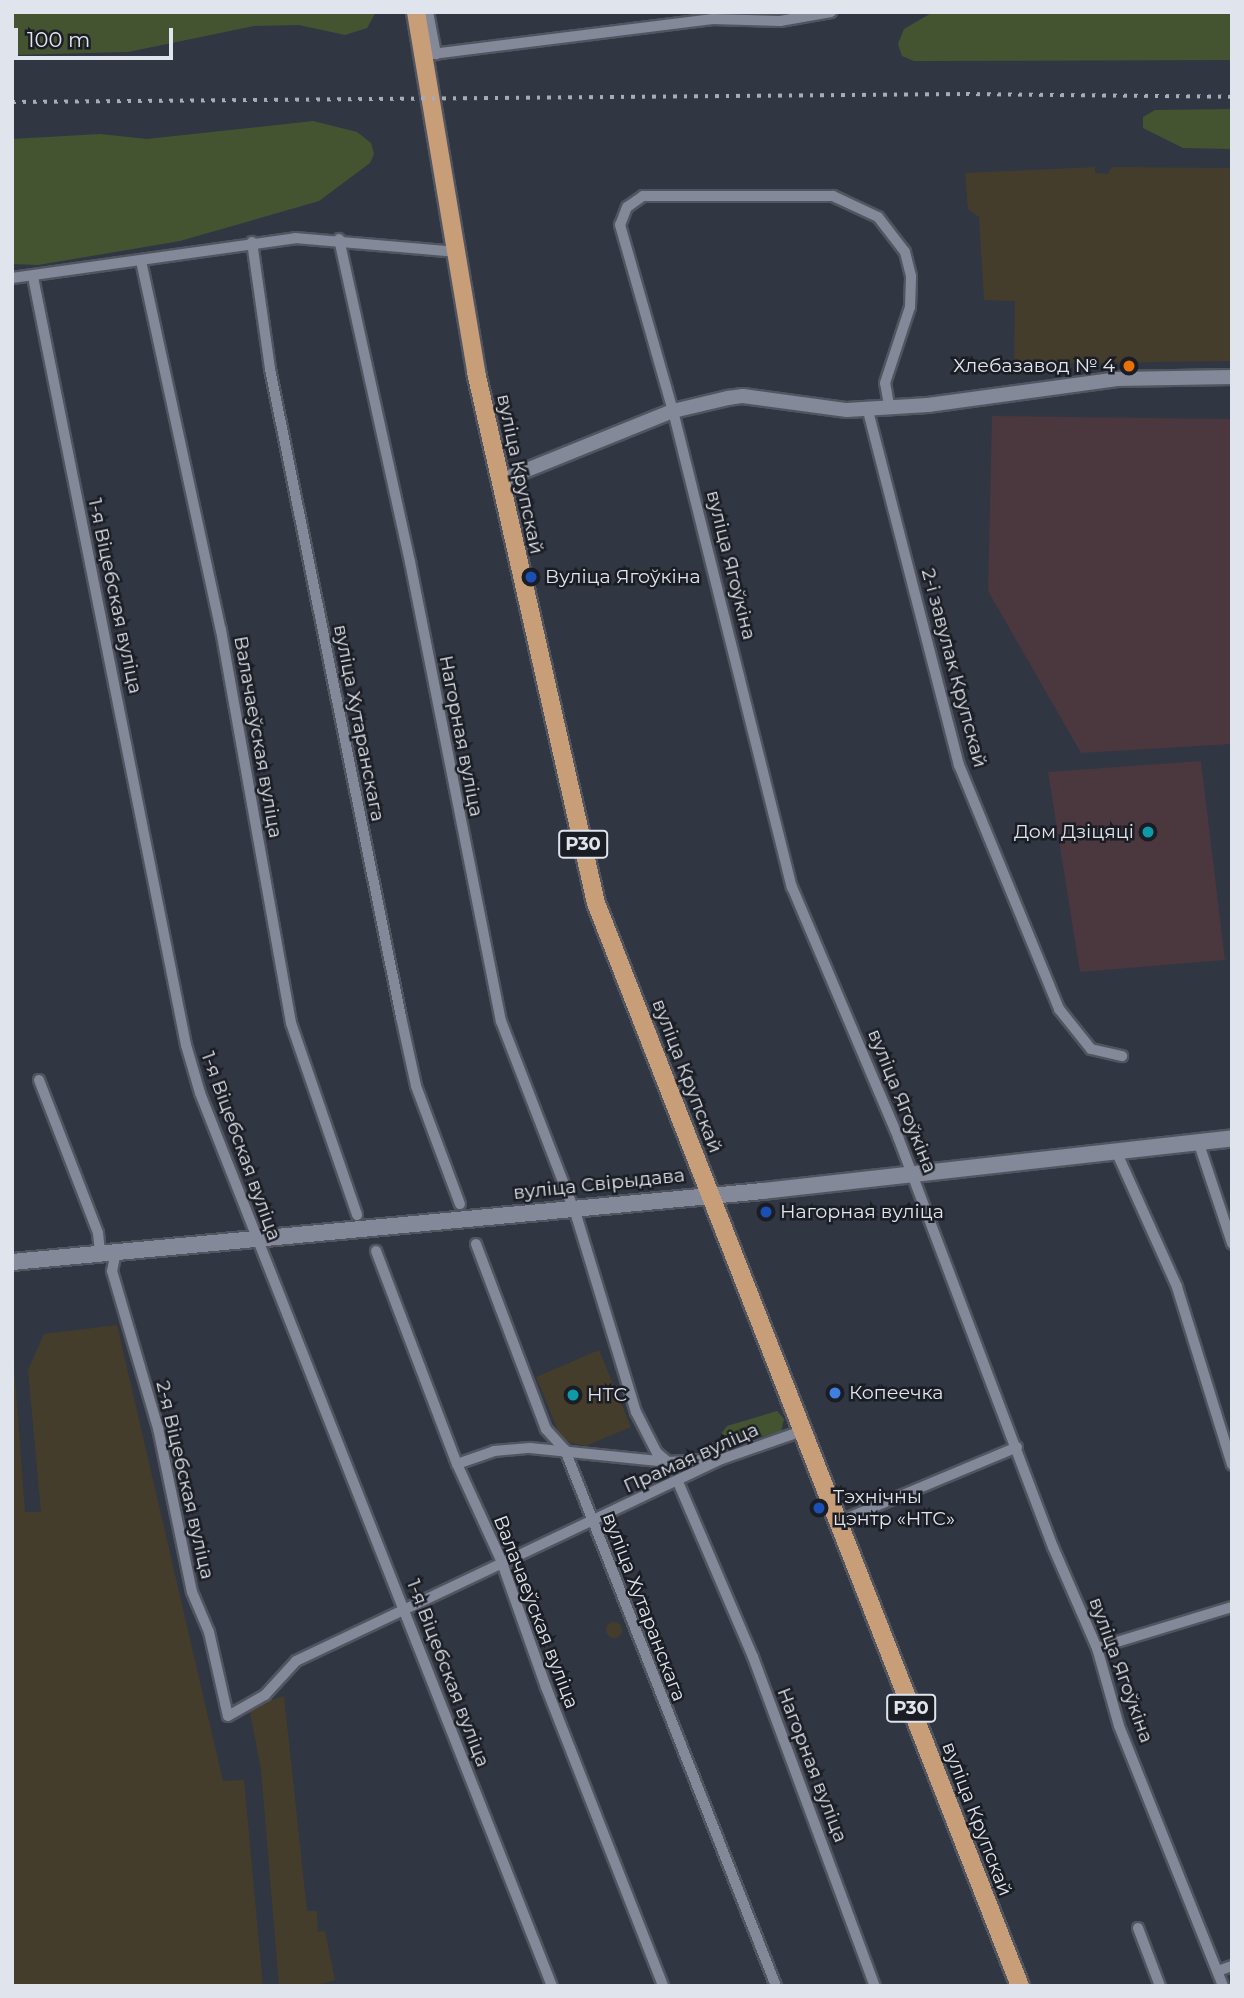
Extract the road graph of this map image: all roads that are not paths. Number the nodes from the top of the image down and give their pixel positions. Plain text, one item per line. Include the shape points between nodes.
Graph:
1 (416, 12) edge
2 (428, 12) edge
3 (831, 12) edge
4 (430, 55) junction
5 (339, 239) junction
6 (252, 242) junction
7 (457, 252) junction
8 (141, 261) junction
9 (33, 277) junction
10 (12, 278) edge
11 (1232, 377) edge
12 (889, 405) junction
13 (867, 407) junction
14 (673, 411) junction
15 (502, 480) junction
16 (1122, 1056) dead end
17 (39, 1080) dead end
18 (1232, 1138) edge
19 (1198, 1141) junction
20 (1116, 1151) junction
21 (910, 1173) junction
22 (709, 1193) junction
23 (460, 1204) dead end
24 (572, 1208) junction
25 (357, 1215) dead end
26 (255, 1238) junction
27 (1232, 1243) edge
28 (476, 1244) dead end
29 (376, 1251) dead end
30 (108, 1252) junction
31 (12, 1262) edge
32 (802, 1430) junction
33 (1017, 1447) junction
34 (565, 1450) junction
35 (722, 1459) junction
36 (668, 1462) junction
37 (457, 1464) junction
38 (1232, 1465) edge
39 (678, 1482) junction
40 (592, 1521) junction
41 (838, 1522) junction
42 (501, 1560) junction
43 (1232, 1606) edge
44 (406, 1610) junction
45 (1097, 1648) junction
46 (228, 1716) joint
47 (1138, 1928) dead end
48 (1232, 1966) edge
49 (1218, 1971) junction
50 (552, 1986) edge
51 (663, 1986) edge
52 (776, 1986) edge
53 (875, 1986) edge
54 (1020, 1986) edge
55 (1160, 1986) edge
56 (1223, 1986) edge

1 - 4 main road, Р30
2 - 4 street
3 - 4 street via 780,21 713,19
4 - 7 main road, вуліца Крупскай / Р30
5 - 6 street
5 - 7 street
5 - 24 street, Нагорная вуліца via 407,549 501,1021
6 - 8 street
6 - 23 street, вуліца Хутаранскага via 270,369 401,1017 416,1086
7 - 15 main road, вуліца Крупскай / Р30 via 476,372
8 - 9 street
8 - 25 street, Валачаеўская вуліца via 221,630 291,1023
9 - 10 street
9 - 26 street, 1-я Віцебская вуліца via 186,1045
11 - 12 street via 1117,379 940,403
12 - 13 street
12 - 14 street, вуліца Ягоўкіна via 886,383 910,307 911,276 905,252 878,217 833,196 643,196 627,207 620,225
13 - 14 street via 825,409 743,396
13 - 16 street, 2-і завулак Крупскай via 959,765 1059,1009 1091,1049
14 - 15 street
14 - 21 street, вуліца Ягоўкіна via 792,887
15 - 22 main road, вуліца Крупскай / Р30 via 596,903
17 - 30 street, 2-я Віцебская вуліца
18 - 19 main road, вуліца Свірыдава
19 - 20 main road, вуліца Свірыдава
19 - 27 street
20 - 21 main road, вуліца Свірыдава
20 - 38 street via 1177,1287
21 - 22 main road, вуліца Свірыдава
21 - 33 street, вуліца Ягоўкіна
22 - 24 main road, вуліца Свірыдава
22 - 32 main road, вуліца Крупскай / Р30
24 - 26 main road, вуліца Свірыдава
24 - 36 street, Нагорная вуліца via 636,1412 657,1453
26 - 30 main road, вуліца Свірыдава
26 - 44 street, 1-я Віцебская вуліца
28 - 34 street, вуліца Хутаранскага via 547,1429
29 - 37 street, Валачаеўская вуліца
30 - 31 main road, вуліца Свірыдава
30 - 46 street, 2-я Віцебская вуліца via 158,1428 192,1592 209,1632
32 - 35 street, Прамая вуліца
32 - 41 main road, вуліца Крупскай / Р30
33 - 41 street
33 - 45 street, вуліца Ягоўкіна
34 - 36 street
34 - 37 street via 494,1451
34 - 40 street, вуліца Хутаранскага
35 - 36 street
35 - 39 street, Прамая вуліца
37 - 42 street, Валачаеўская вуліца
39 - 40 street, Прамая вуліца
39 - 53 street, Нагорная вуліца via 753,1657
40 - 42 street, Прамая вуліца
40 - 52 street, вуліца Хутаранскага
41 - 54 main road, вуліца Крупскай / Р30
42 - 44 street, Прамая вуліца
42 - 51 street, Валачаеўская вуліца via 545,1687
43 - 45 street
44 - 46 street, Прамая вуліца via 296,1661 265,1695
44 - 50 street, 1-я Віцебская вуліца
45 - 49 street, вуліца Ягоўкіна via 1119,1726
47 - 55 street
48 - 49 street
49 - 56 street, вуліца Ягоўкіна

